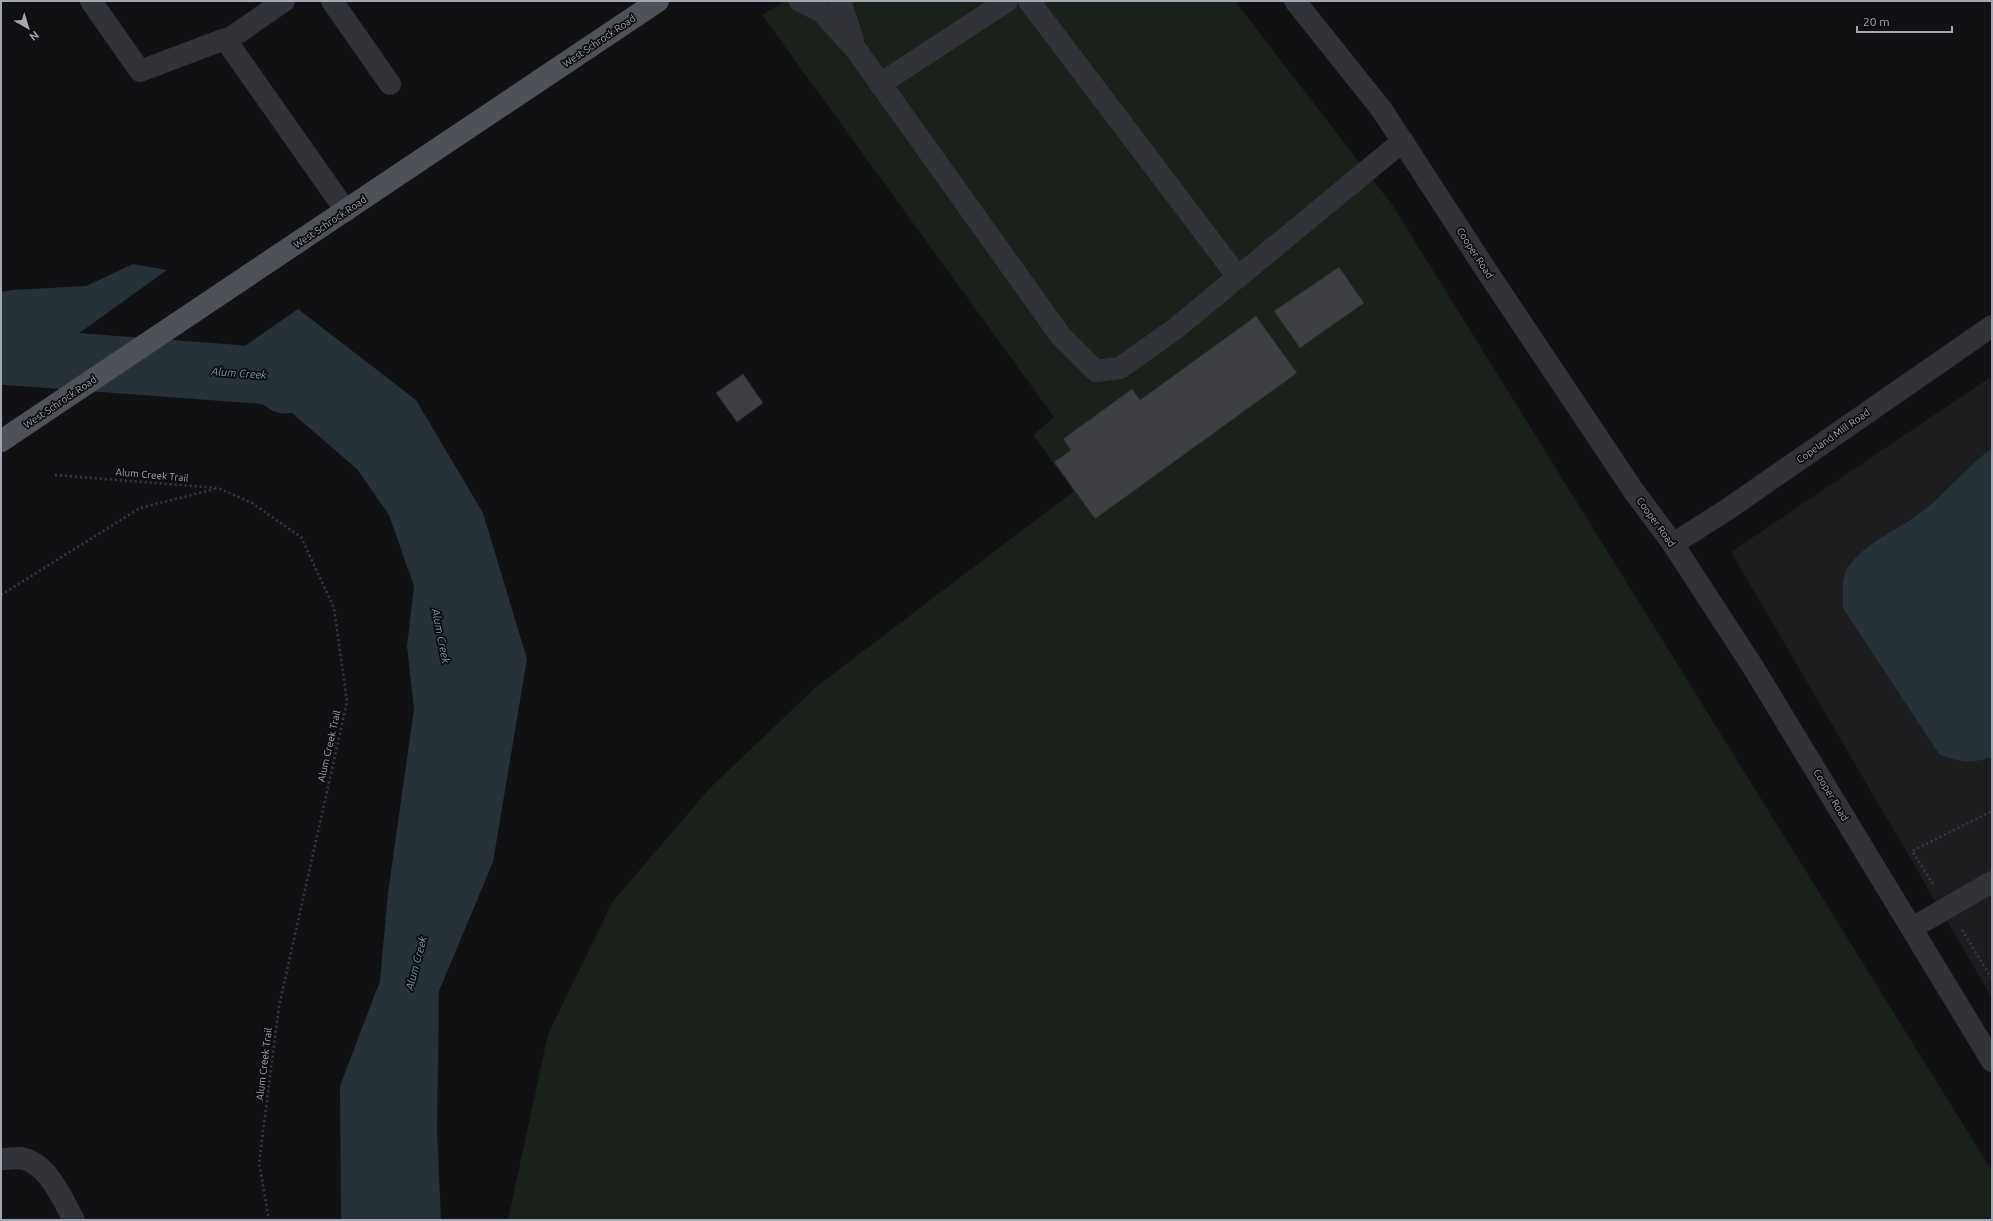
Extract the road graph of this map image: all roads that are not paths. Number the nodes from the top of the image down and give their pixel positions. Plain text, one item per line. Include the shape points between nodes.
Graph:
1 (91, 1) edge
2 (284, 1) edge
3 (332, 1) edge
4 (658, 1) edge
5 (800, 1) edge
6 (840, 1) edge
7 (1007, 1) edge
8 (1029, 1) edge
9 (1295, 1) edge
10 (226, 42) junction
11 (857, 51) junction
12 (390, 84) dead end
13 (880, 84) junction
14 (1403, 141) junction
15 (346, 211) junction
16 (1238, 277) junction
17 (1992, 326) edge
18 (1, 441) edge
19 (1672, 544) junction
20 (1992, 882) edge
21 (1912, 928) junction
22 (1992, 1061) edge
23 (1, 1159) edge
24 (74, 1220) edge

1 - 10 street via 140,71 225,39
2 - 10 street
3 - 12 street
4 - 15 main road, West Schrock Road
5 - 11 street via 822,12
6 - 11 street
7 - 13 street
8 - 16 street
9 - 14 street, Cooper Road via 1382,110
10 - 15 street
11 - 13 street
13 - 16 street via 1060,335 1096,371 1120,368 1175,329
14 - 16 street
14 - 19 street, Cooper Road via 1633,490
15 - 18 main road, West Schrock Road
17 - 19 street, Copeland Mill Road via 1728,509
19 - 21 street, Cooper Road via 1753,666
20 - 21 street
21 - 22 street, Cooper Road
23 - 24 street via 21,1158 38,1166 49,1177

